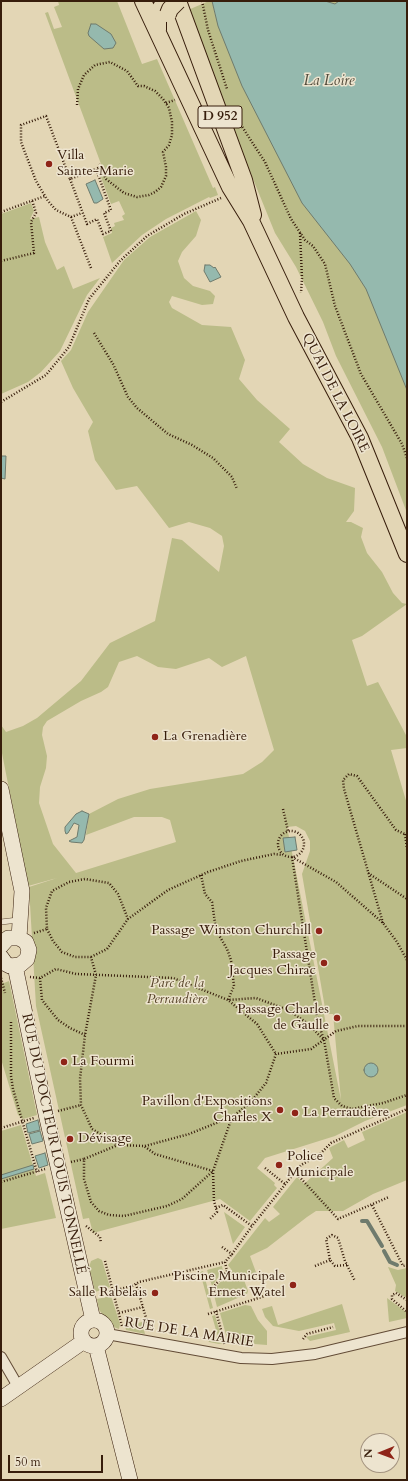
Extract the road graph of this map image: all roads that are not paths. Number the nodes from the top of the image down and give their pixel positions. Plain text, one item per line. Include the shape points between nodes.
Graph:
1 (178, 1) edge
2 (144, 4) edge
3 (166, 7) edge
4 (158, 31) junction
5 (257, 234) junction
6 (407, 554) edge
7 (1, 789) edge
8 (21, 921) junction
9 (1, 922) edge
10 (19, 938) junction
11 (1, 946) edge
12 (1, 957) edge
13 (15, 966) junction
14 (93, 1320) junction
15 (407, 1332) edge
16 (107, 1334) junction
17 (90, 1344) junction
18 (1, 1357) edge
19 (19, 1388) junction
20 (1, 1399) edge
21 (130, 1480) edge

1 - 3 main road, bridge via 170,9
1 - 5 main road, QUAI DE LA LOIRE / D 952 via 244,180
2 - 4 main road, QUAI DE LA LOIRE
3 - 4 main road via 158,12
3 - 5 main road via 167,34 237,183
4 - 5 main road, QUAI DE LA LOIRE via 230,187
5 - 6 main road, QUAI DE LA LOIRE via 296,317 360,438
7 - 8 street via 22,891
8 - 9 lane
8 - 10 street
10 - 11 street via 8,938
10 - 13 street via 28,946 28,955 24,963
12 - 13 street via 6,964
13 - 14 street, RUE DU DOCTEUR LOUIS TONNELLÉ
14 - 16 street via 103,1324
14 - 17 street via 84,1326 82,1331
15 - 16 street, RUE DE LA MAIRIE via 315,1354 272,1359 241,1358
16 - 17 street via 105,1340
17 - 19 street
17 - 21 street
18 - 19 street
19 - 20 street

